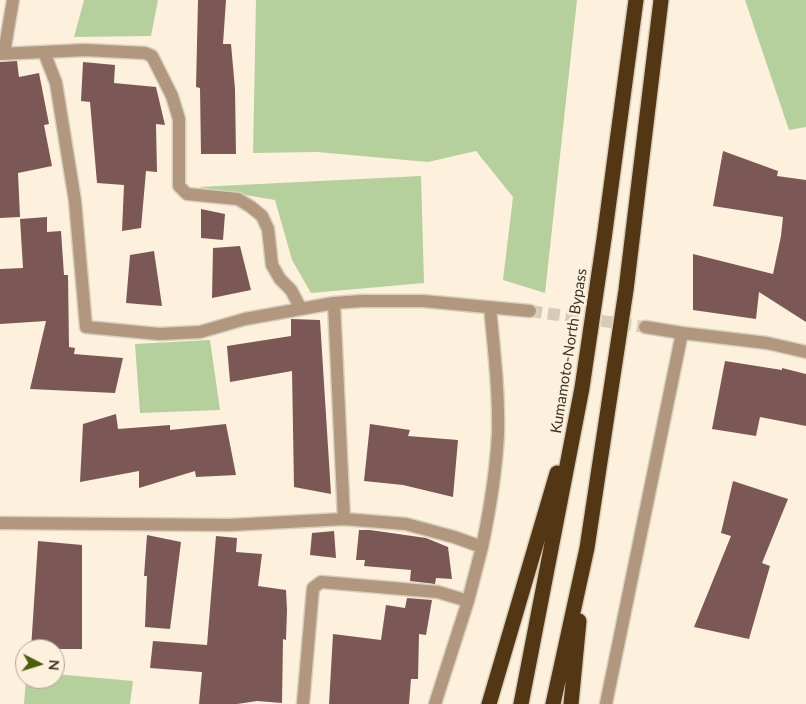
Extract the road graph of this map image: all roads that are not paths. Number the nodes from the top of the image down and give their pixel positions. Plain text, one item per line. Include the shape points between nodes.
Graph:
1 (13, 0) edge
2 (636, 0) edge
3 (661, 0) edge
4 (44, 52) junction
5 (2, 53) edge
6 (334, 303) junction
7 (490, 308) junction
8 (300, 309) junction
9 (530, 311) tunnel mouth
10 (646, 327) tunnel mouth
11 (682, 333) junction
12 (806, 352) edge
13 (582, 388) junction
14 (344, 519) junction
15 (0, 524) edge
16 (482, 547) junction
17 (587, 548) junction
18 (468, 601) junction
19 (303, 704) edge
20 (435, 704) edge
21 (489, 704) edge
22 (521, 704) edge
23 (553, 704) edge
24 (571, 704) edge
25 (606, 704) edge

1 - 5 street
2 - 13 highway, Kumamoto-North Bypass
3 - 17 highway via 623,309
4 - 5 street
4 - 8 street via 85,50 152,56 172,96 179,119 179,186 187,194 238,200 262,216 268,229 272,265 291,290
4 - 8 street via 56,83 75,201 86,327 159,334 200,332 245,319
6 - 7 street via 423,301
6 - 8 street
6 - 14 street
7 - 9 street
7 - 16 street via 498,432 493,494
10 - 11 street
11 - 12 street via 767,343
11 - 25 street
13 - 21 highway
13 - 22 highway, Kumamoto-North Bypass
14 - 15 street via 230,525
14 - 16 street via 406,524
16 - 18 street
17 - 23 highway
17 - 24 highway
18 - 19 street via 438,592 321,582 313,588
18 - 20 street

